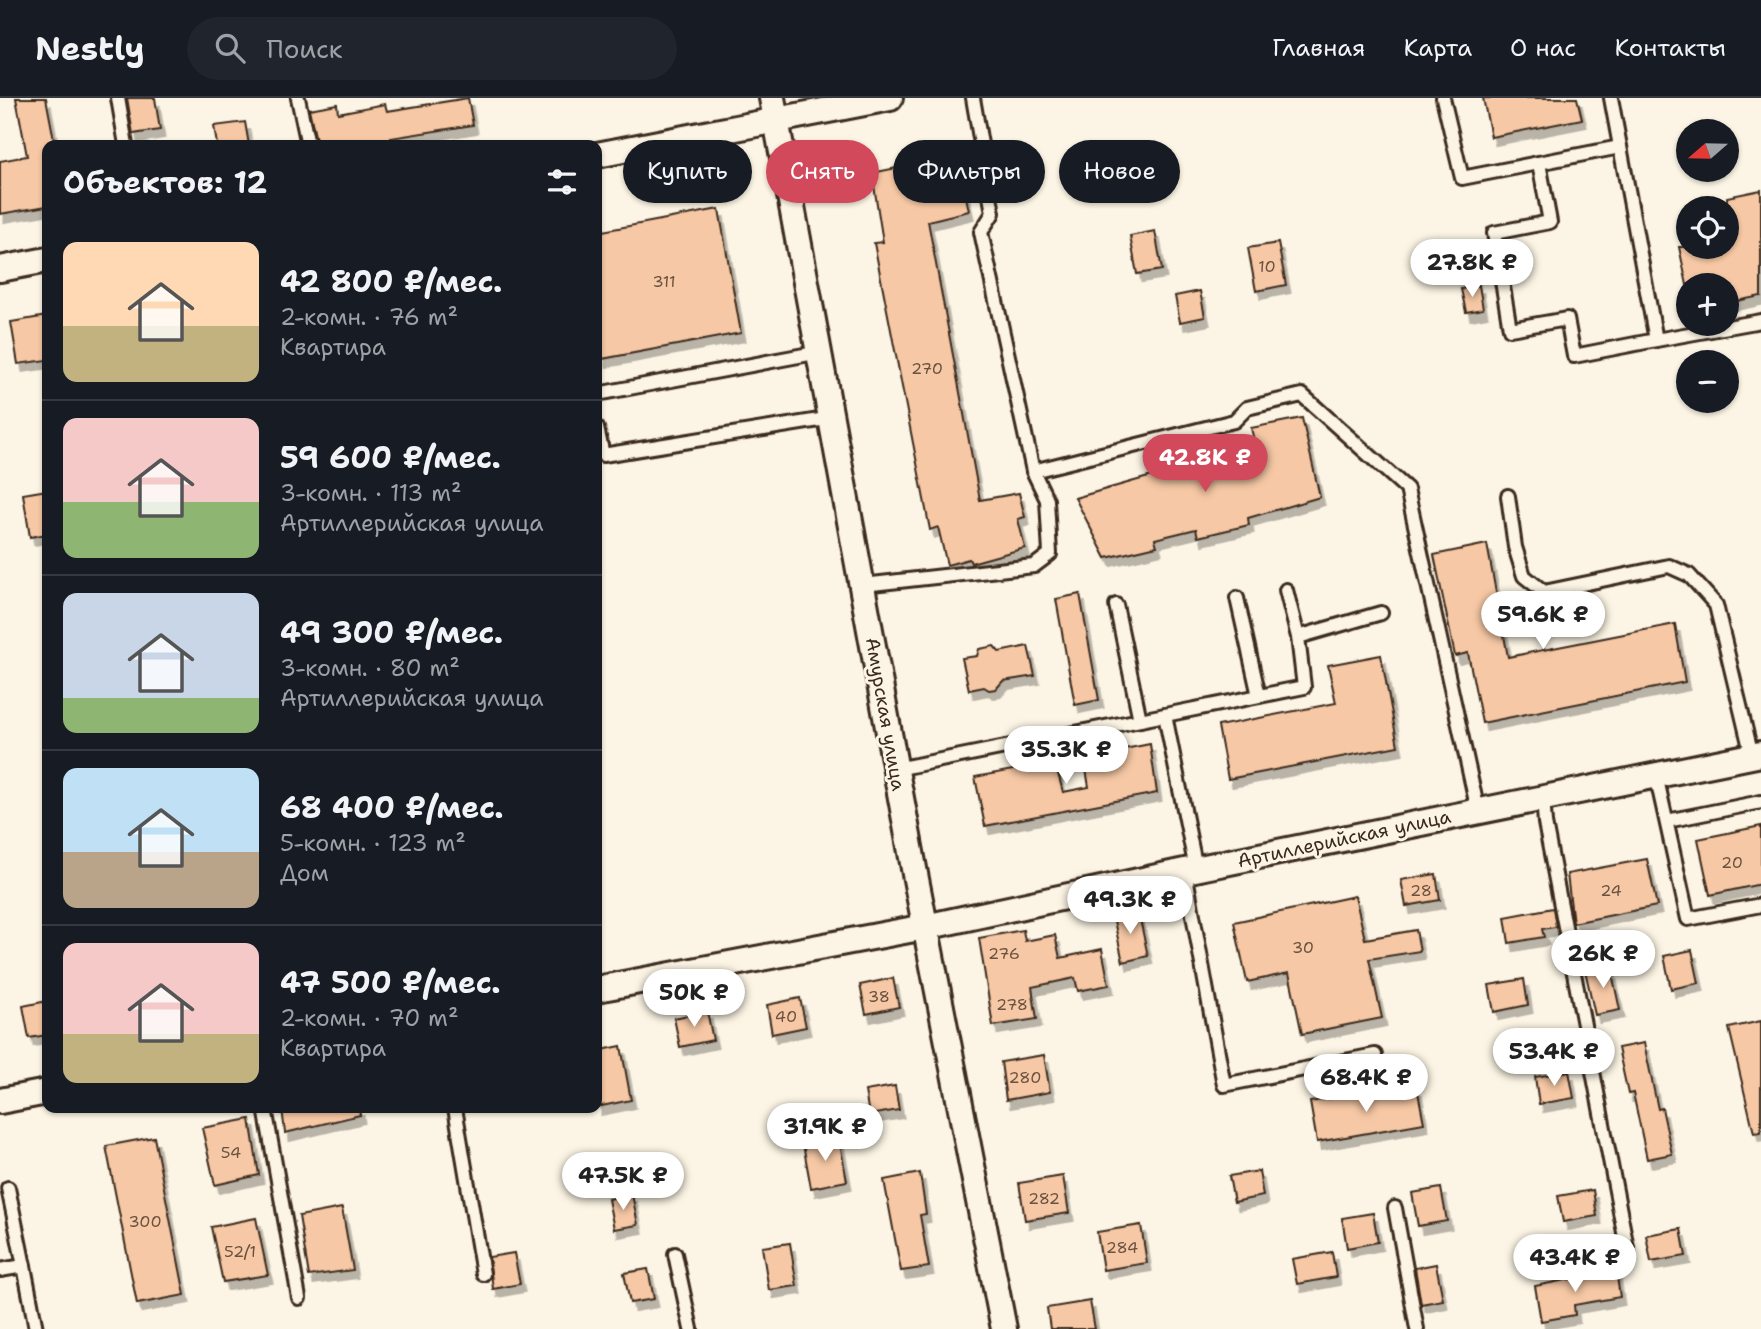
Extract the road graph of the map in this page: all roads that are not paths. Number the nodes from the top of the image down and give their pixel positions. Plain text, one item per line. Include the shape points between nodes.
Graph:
1 (118, 98) edge
2 (298, 98) edge
3 (890, 98) edge
4 (973, 98) edge
5 (1443, 98) edge
6 (1611, 98) edge
7 (774, 109) edge
8 (125, 140) edge
9 (306, 140) edge
10 (1620, 147) junction
11 (602, 154) edge
12 (1539, 163) junction
13 (42, 261) edge
14 (0, 270) edge
15 (1761, 321) edge
16 (1656, 340) junction
17 (820, 352) junction
18 (602, 393) edge
19 (832, 418) junction
20 (602, 450) edge
21 (1033, 471) junction
22 (1508, 496) dead end
23 (863, 585) junction
24 (1286, 590) dead end
25 (1237, 598) dead end
26 (1116, 605) dead end
27 (1381, 612) dead end
28 (1298, 637) junction
29 (1259, 696) junction
30 (1165, 715) junction
31 (1140, 720) junction
32 (1757, 755) edge
33 (896, 769) junction
34 (1656, 775) junction
35 (1543, 798) junction
36 (1761, 802) edge
37 (1478, 811) junction
38 (1667, 821) junction
39 (1190, 870) junction
40 (1761, 905) edge
41 (925, 927) junction
42 (602, 986) edge
43 (1375, 1055) dead end
44 (42, 1093) edge
45 (0, 1101) edge
46 (266, 1113) edge
47 (456, 1113) edge
48 (8, 1188) dead end
49 (1395, 1208) dead end
50 (1628, 1253) dead end
51 (675, 1254) dead end
52 (24, 1266) junction
53 (0, 1270) edge
54 (483, 1274) dead end
55 (299, 1298) dead end
56 (36, 1329) edge
57 (691, 1329) edge
58 (1004, 1329) edge
59 (1417, 1329) edge

1 - 8 lane
2 - 9 lane
3 - 7 street
4 - 21 lane via 993,213 981,232
5 - 12 lane via 1462,178
6 - 10 lane
7 - 11 street
7 - 17 street, Амурская улица
10 - 12 lane
10 - 16 lane
12 - 16 lane via 1550,222 1494,233 1510,329 1567,319 1574,356
13 - 14 street
15 - 16 lane
17 - 18 lane
17 - 19 street, Амурская улица
19 - 20 lane via 603,455
19 - 23 street, Амурская улица
21 - 23 lane via 1047,500 1050,554 1043,562
21 - 37 lane via 1234,421 1247,408 1302,395 1407,489
22 - 32 lane via 1524,576 1544,592 1669,566 1704,589 1716,605
23 - 33 street, Амурская улица
24 - 28 lane
25 - 29 lane
26 - 31 lane
27 - 28 lane
28 - 29 lane via 1304,687
29 - 30 lane
30 - 31 lane
30 - 39 lane
31 - 33 lane
32 - 34 street, Артиллерийская улица
33 - 41 street, Амурская улица
34 - 35 street, Артиллерийская улица
34 - 38 lane
35 - 37 street, Артиллерийская улица
35 - 50 lane
36 - 38 lane
37 - 39 street, Артиллерийская улица
38 - 40 lane via 1688,919
39 - 41 street, Артиллерийская улица
39 - 43 lane via 1224,1085
41 - 42 street, Артиллерийская улица
41 - 58 street, Амурская улица
44 - 45 street
46 - 55 lane
47 - 54 lane
48 - 52 lane
49 - 59 lane
51 - 57 lane
52 - 53 lane
52 - 56 lane

